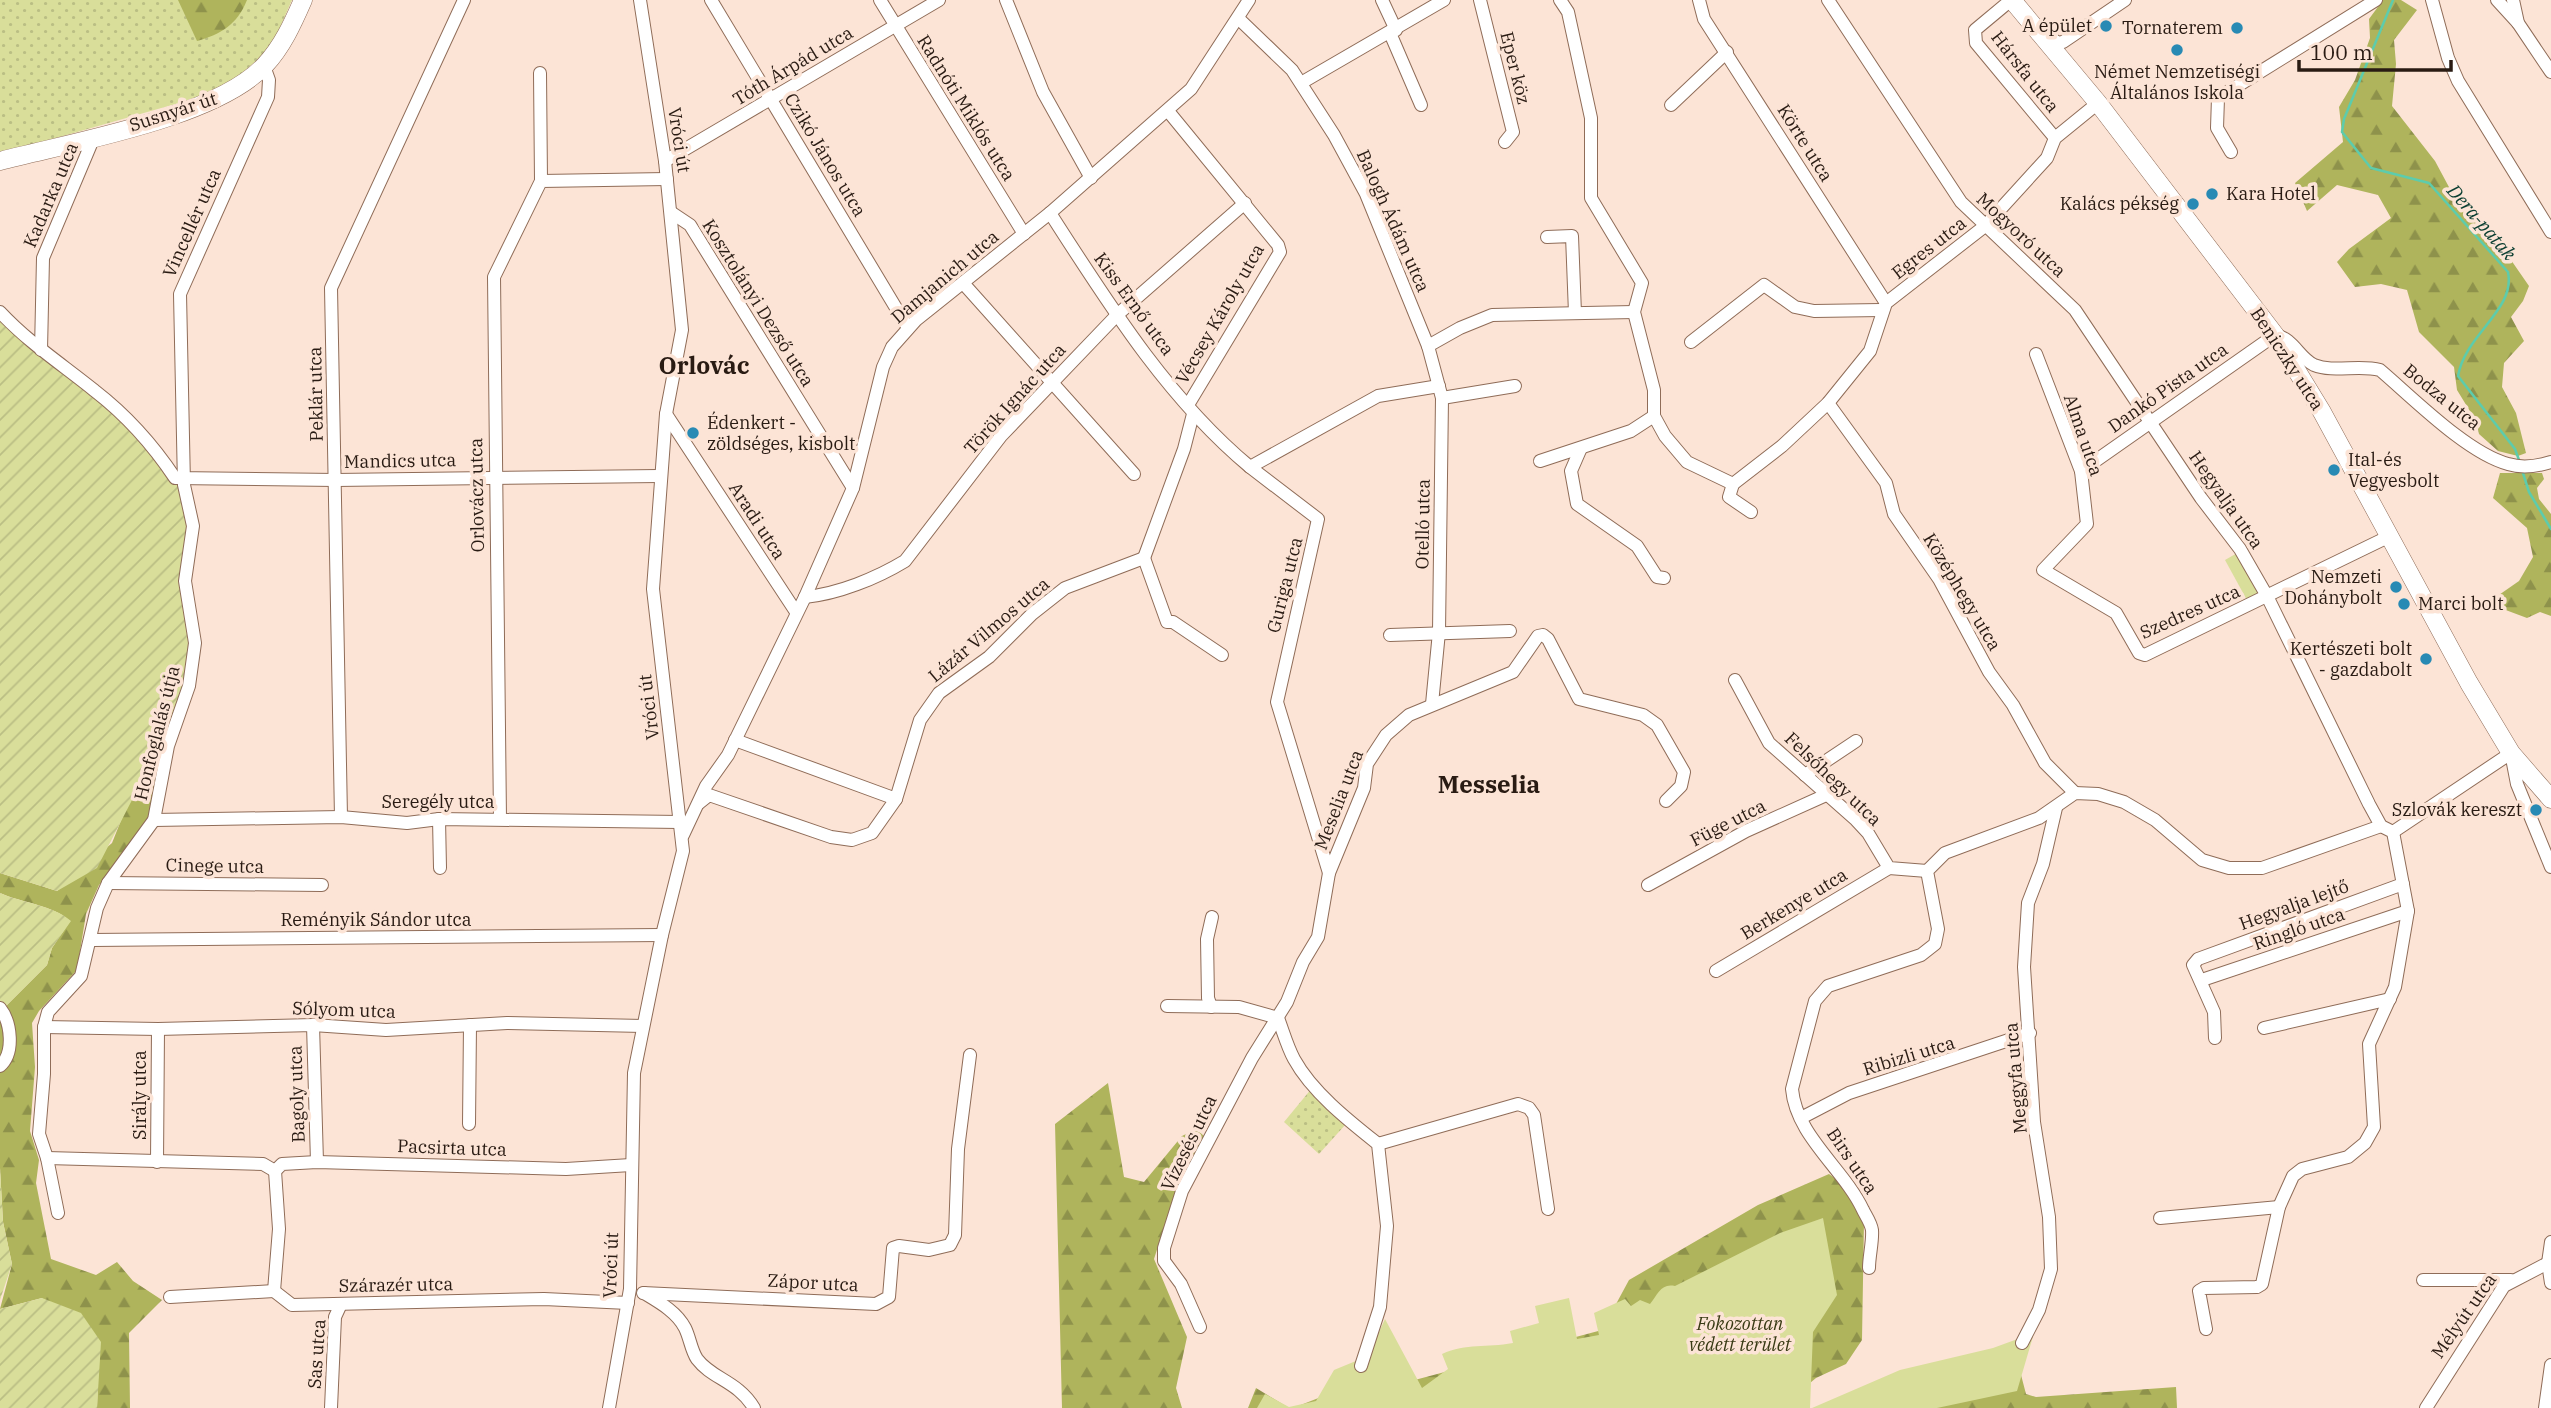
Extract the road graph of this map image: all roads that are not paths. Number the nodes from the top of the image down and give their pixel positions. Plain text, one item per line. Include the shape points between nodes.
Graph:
1 (303, 0) edge
2 (464, 0) edge
3 (640, 0) edge
4 (711, 0) edge
5 (880, 0) edge
6 (939, 0) edge
7 (1006, 0) edge
8 (1249, 0) edge
9 (1382, 0) edge
10 (1444, 0) edge
11 (1480, 0) edge
12 (1560, 0) edge
13 (1699, 0) edge
14 (1828, 0) edge
15 (2011, 0) edge
16 (2125, 0) edge
17 (2376, 0) edge
18 (2431, 0) edge
19 (2497, 0) edge
20 (2513, 0) edge
21 (1239, 19) junction
22 (2518, 23) junction
23 (895, 25) junction
24 (1393, 31) junction
25 (1727, 52) junction
26 (264, 66) junction
27 (2551, 72) edge
28 (540, 73) dead end
29 (1301, 83) junction
30 (772, 100) junction
31 (2098, 103) junction
32 (1671, 105) dead end
33 (1421, 106) dead end
34 (1168, 111) junction
35 (94, 137) junction
36 (2055, 138) junction
37 (1506, 142) dead end
38 (2231, 152) dead end
39 (0, 161) edge
40 (665, 161) junction
41 (1091, 178) junction
42 (667, 179) junction
43 (541, 181) junction
44 (1245, 203) junction
45 (1050, 213) junction
46 (672, 214) junction
47 (1985, 226) junction
48 (2551, 232) edge
49 (1024, 234) junction
50 (1548, 237) dead end
51 (963, 283) junction
52 (1884, 306) junction
53 (0, 312) edge
54 (1634, 312) junction
55 (1575, 313) junction
56 (1117, 315) junction
57 (908, 328) junction
58 (2275, 335) junction
59 (1691, 342) dead end
60 (1428, 346) junction
61 (41, 351) junction
62 (2036, 354) dead end
63 (1051, 384) junction
64 (1515, 386) dead end
65 (1441, 392) junction
66 (1828, 403) junction
67 (1191, 410) junction
68 (666, 414) junction
69 (1654, 416) junction
70 (2149, 421) junction
71 (183, 445) junction
72 (1581, 449) junction
73 (163, 460) junction
74 (1540, 461) dead end
75 (2551, 462) edge
76 (1250, 467) junction
77 (2081, 471) junction
78 (1134, 474) dead end
79 (659, 476) junction
80 (494, 478) junction
81 (184, 479) junction
82 (336, 480) junction
83 (1733, 484) junction
84 (853, 488) junction
85 (1751, 512) dead end
86 (2086, 529) joint
87 (2390, 536) junction
88 (1144, 558) junction
89 (1664, 578) dead end
90 (2267, 596) junction
91 (805, 597) junction
92 (796, 612) junction
93 (1510, 631) dead end
94 (1439, 632) junction
95 (1390, 635) dead end
96 (1222, 655) dead end
97 (1735, 680) dead end
98 (1432, 704) junction
99 (735, 740) junction
100 (1856, 741) dead end
101 (2511, 753) junction
102 (1805, 775) junction
103 (2075, 793) junction
104 (1826, 795) junction
105 (896, 799) junction
106 (2551, 799) edge
107 (1665, 801) dead end
108 (677, 802) junction
109 (698, 803) junction
110 (2056, 808) junction
111 (341, 817) junction
112 (439, 819) junction
113 (500, 819) junction
114 (154, 820) junction
115 (680, 822) junction
116 (2387, 829) junction
117 (682, 836) junction
118 (2551, 867) edge
119 (440, 868) dead end
120 (1889, 868) junction
121 (1927, 871) junction
122 (1329, 873) junction
123 (108, 883) junction
124 (2403, 884) junction
125 (322, 885) dead end
126 (1648, 885) dead end
127 (2408, 911) junction
128 (1212, 917) dead end
129 (662, 935) junction
130 (92, 940) junction
131 (1716, 971) dead end
132 (2202, 981) junction
133 (2390, 999) junction
134 (1167, 1006) dead end
135 (1211, 1007) junction
136 (0, 1008) edge
137 (1278, 1018) junction
138 (313, 1025) junction
139 (470, 1025) junction
140 (643, 1026) junction
141 (44, 1027) junction
142 (2264, 1028) dead end
143 (158, 1029) junction
144 (2030, 1033) junction
145 (2216, 1038) dead end
146 (970, 1055) dead end
147 (0, 1066) edge
148 (1801, 1118) junction
149 (469, 1124) dead end
150 (1378, 1144) junction
151 (47, 1158) junction
152 (157, 1162) junction
153 (317, 1162) junction
154 (631, 1165) junction
155 (275, 1171) junction
156 (2279, 1207) junction
157 (1548, 1209) dead end
158 (58, 1213) dead end
159 (2160, 1218) dead end
160 (2551, 1242) edge
161 (2548, 1263) junction
162 (1869, 1268) dead end
163 (2423, 1280) dead end
164 (2511, 1280) junction
165 (2551, 1283) edge
166 (274, 1291) junction
167 (636, 1291) junction
168 (170, 1297) dead end
169 (628, 1303) junction
170 (341, 1304) junction
171 (1200, 1327) dead end
172 (2206, 1329) dead end
173 (2022, 1343) dead end
174 (2551, 1365) edge
175 (1361, 1366) dead end
176 (331, 1408) edge
177 (609, 1408) edge
178 (754, 1408) edge
179 (2426, 1408) edge
180 (2545, 1408) edge

1 - 26 main road, Susnyár út via 277,51
2 - 82 street, Peklár utca via 331,288
3 - 40 street, Vróci út
4 - 30 street, Czikó János utca
5 - 23 street, Radnóti Miklós utca
6 - 23 street, Tóth Árpád utca
7 - 41 street via 1043,92
8 - 21 street, Damjanich utca
9 - 24 street
10 - 24 street
11 - 37 street, Eper köz via 1513,132
12 - 54 street via 1568,12 1591,118 1591,198 1642,283
13 - 25 street, Körte utca via 1704,19
14 - 47 street, Mogyoró utca via 1961,202
15 - 16 street via 2057,43
15 - 31 main road, Beniczky utca
15 - 36 street, Hársfa utca via 1975,30 1976,43
17 - 38 street via 2218,99 2214,119
18 - 48 street via 2458,81
19 - 22 street
20 - 22 street
21 - 29 street, Balogh Ádám utca via 1282,57
21 - 34 street, Damjanich utca via 1191,89
22 - 27 street
23 - 30 street, Tóth Árpád utca
23 - 49 street, Radnóti Miklós utca
24 - 29 street
24 - 33 street
25 - 32 street
25 - 52 street, Körte utca
26 - 35 main road, Susnyár út via 214,100
26 - 71 street, Vincellér utca via 270,80 268,97 180,293
28 - 43 street, Orlovácz utca
29 - 60 street, Balogh Ádám utca via 1366,194
30 - 40 street, Tóth Árpád utca
30 - 57 street, Czikó János utca
31 - 36 street, Egres utca
31 - 58 main road, Beniczky utca
34 - 41 street, Damjanich utca
34 - 44 street, Vécsey Károly utca
35 - 39 main road, Susnyár út
35 - 61 street, Kadarka utca via 43,258
36 - 47 street, Egres utca via 2047,158
40 - 42 street, Vróci út
41 - 45 street, Damjanich utca
42 - 43 street
42 - 46 street, Vróci út
43 - 80 street, Orlovácz utca via 494,277
44 - 56 street, Török Ignác utca
44 - 67 street, Vécsey Károly utca via 1280,252
45 - 49 street, Damjanich utca
45 - 56 street, Kiss Ernő utca
46 - 68 street, Vróci út via 682,330
46 - 84 street, Kosztolányi Dezső utca via 690,226
47 - 52 street, Egres utca
47 - 70 street, Mogyoró utca via 2075,310
49 - 51 street, Damjanich utca
50 - 55 street via 1572,236
51 - 57 street, Damjanich utca
51 - 63 street
52 - 59 street via 1814,311 1795,307 1764,285
52 - 66 street via 1870,351
53 - 61 street
54 - 55 street
54 - 69 street via 1654,390
55 - 60 street via 1492,316
56 - 63 street, Török Ignác utca
56 - 67 street, Kiss Ernő utca
57 - 84 street, Damjanich utca via 883,367
58 - 70 street, Dankó Pista utca
58 - 75 street, Bodza utca via 2313,364 2380,370 2455,433 2511,466
58 - 87 main road, Beniczky utca
60 - 65 street, Otelló utca
61 - 73 street via 116,408
62 - 77 street, Alma utca
63 - 78 street
63 - 91 street, Török Ignác utca via 1002,436 905,561 822,596
64 - 65 street
65 - 76 street via 1378,396
65 - 94 street, Otelló utca
66 - 83 street
66 - 103 street, Középhegy utca via 1886,482 1894,514 1938,579 2045,763
67 - 76 street, Kiss Ernő utca
67 - 88 street, Vécsey Károly utca via 1184,449
68 - 79 street, Vróci út
68 - 92 street, Aradi utca
69 - 72 street via 1631,431
69 - 83 street via 1687,462
70 - 77 street, Dankó Pista utca
70 - 90 street, Hegyalja utca via 2241,549
71 - 73 street
71 - 81 street, Vincellér utca
72 - 74 street
72 - 89 street via 1571,471 1577,504 1637,546 1657,577
73 - 81 street via 175,478
76 - 122 street, Guriga utca via 1318,522 1277,702
77 - 86 street, Alma utca
79 - 80 street, Mandics utca
79 - 108 street, Vróci út via 653,589
80 - 82 street, Mandics utca
80 - 113 street, Orlovácz utca
81 - 82 street, Mandics utca
81 - 114 street, Honfoglalás útja via 193,526 185,581 195,643 189,686 168,746
82 - 111 street, Peklár utca
83 - 85 street via 1729,497
84 - 91 street, Damjanich utca
86 - 90 street, Szedres utca via 2043,570 2116,613 2139,653 2145,655
87 - 90 street, Szedres utca
87 - 101 main road, Beniczky utca
88 - 96 street via 1167,622 1173,621
88 - 105 street, Lázár Vilmos utca via 1065,588 989,657 939,693 919,720
90 - 116 street, Hegyalja utca
91 - 92 street, Damjanich utca
92 - 99 street, Damjanich utca
93 - 94 street
94 - 95 street
94 - 98 street, Otelló utca
97 - 102 street, Felsőhegy utca via 1769,743
98 - 107 street, Meselia utca via 1513,673 1543,635 1579,699 1643,715 1657,724 1684,772 1681,786
98 - 122 street, Meselia utca via 1409,715 1386,735 1367,764 1363,788
99 - 105 street
99 - 109 street, Damjanich utca
100 - 102 street
101 - 106 main road, Beniczky utca
101 - 116 street
101 - 118 street via 2521,794
102 - 104 street, Felsőhegy utca
103 - 110 street
103 - 116 street via 2124,802 2155,820 2202,860 2229,868 2262,868
104 - 120 street, Felsőhegy utca via 1868,833
104 - 126 street, Füge utca via 1746,831
105 - 109 street, Lázár Vilmos utca via 878,829 852,840 709,795
108 - 109 street
108 - 115 street, Vróci út
109 - 117 street, Damjanich utca
110 - 121 street via 1945,853
110 - 144 street, Meggyfa utca via 2028,903 2024,967
111 - 112 street, Seregély utca via 408,823
111 - 114 street, Seregély utca
112 - 113 street, Seregély utca
112 - 119 street
113 - 115 street, Seregély utca
114 - 123 street, Honfoglalás útja
115 - 117 street, Vróci út
116 - 124 street, Hegyalja utca
117 - 129 street, Vróci út via 683,851
120 - 121 street
120 - 131 street, Berkenye utca
121 - 148 street, Birs utca via 1938,929 1935,944 1920,955 1828,986 1815,1001 1792,1089
122 - 137 street, Meselia utca via 1318,937
123 - 125 street, Cinege utca
123 - 130 street, Honfoglalás útja via 97,908
124 - 127 street, Hegyalja utca
124 - 132 street, Hegyalja lejtő via 2198,959 2193,965
127 - 132 street, Ringló utca
127 - 133 street, Hegyalja utca
128 - 135 street via 1207,939
129 - 130 street, Reményik Sándor utca
129 - 140 street, Vróci út
130 - 141 street, Honfoglalás útja via 81,976 48,1012
132 - 145 street via 2214,1012
133 - 142 street
133 - 156 street, Hegyalja utca via 2369,1044 2374,1127 2370,1136 2348,1157 2302,1169 2293,1176
134 - 135 street
135 - 137 street via 1238,1007
136 - 147 street via 9,1022 10,1035 6,1060
137 - 150 street via 1301,1070 1352,1124
137 - 171 street, Vízesés utca via 1182,1191 1164,1248 1164,1261 1181,1284
138 - 139 street, Sólyom utca via 386,1030
138 - 143 street, Sólyom utca
138 - 153 street, Bagoly utca
139 - 140 street, Sólyom utca
139 - 149 street
140 - 154 street, Vróci út via 634,1073
141 - 143 street, Sólyom utca
141 - 151 street via 38,1134
143 - 152 street, Sirály utca
144 - 148 street, Ribizli utca via 1849,1093
144 - 173 street, Meggyfa utca via 2034,1122 2052,1250 2047,1291
146 - 167 street, Zápor utca via 957,1149 955,1235 942,1249 894,1248 885,1301
148 - 162 street, Birs utca via 1844,1174 1872,1228
150 - 157 street via 1518,1104 1529,1108 1534,1115
150 - 175 street via 1387,1226 1380,1307
151 - 152 street
151 - 158 street
152 - 155 street via 263,1164
153 - 154 street, Pacsirta utca via 566,1169
153 - 155 street, Pacsirta utca via 282,1164
154 - 167 street, Vróci út
155 - 166 street via 279,1229
156 - 159 street
156 - 172 street, Hegyalja utca via 2262,1284 2199,1291
160 - 161 street
161 - 164 street, Mélyút utca
161 - 165 street
163 - 164 street
164 - 179 street, Mélyút utca via 2498,1293
166 - 168 street, Szárazér utca
166 - 170 street, Szárazér utca via 292,1306
167 - 169 street, Vróci út
167 - 178 street via 674,1314 696,1357 730,1381
169 - 170 street, Szárazér utca via 544,1299
169 - 177 street, Vróci út
170 - 176 street, Sas utca via 335,1317
174 - 180 street

